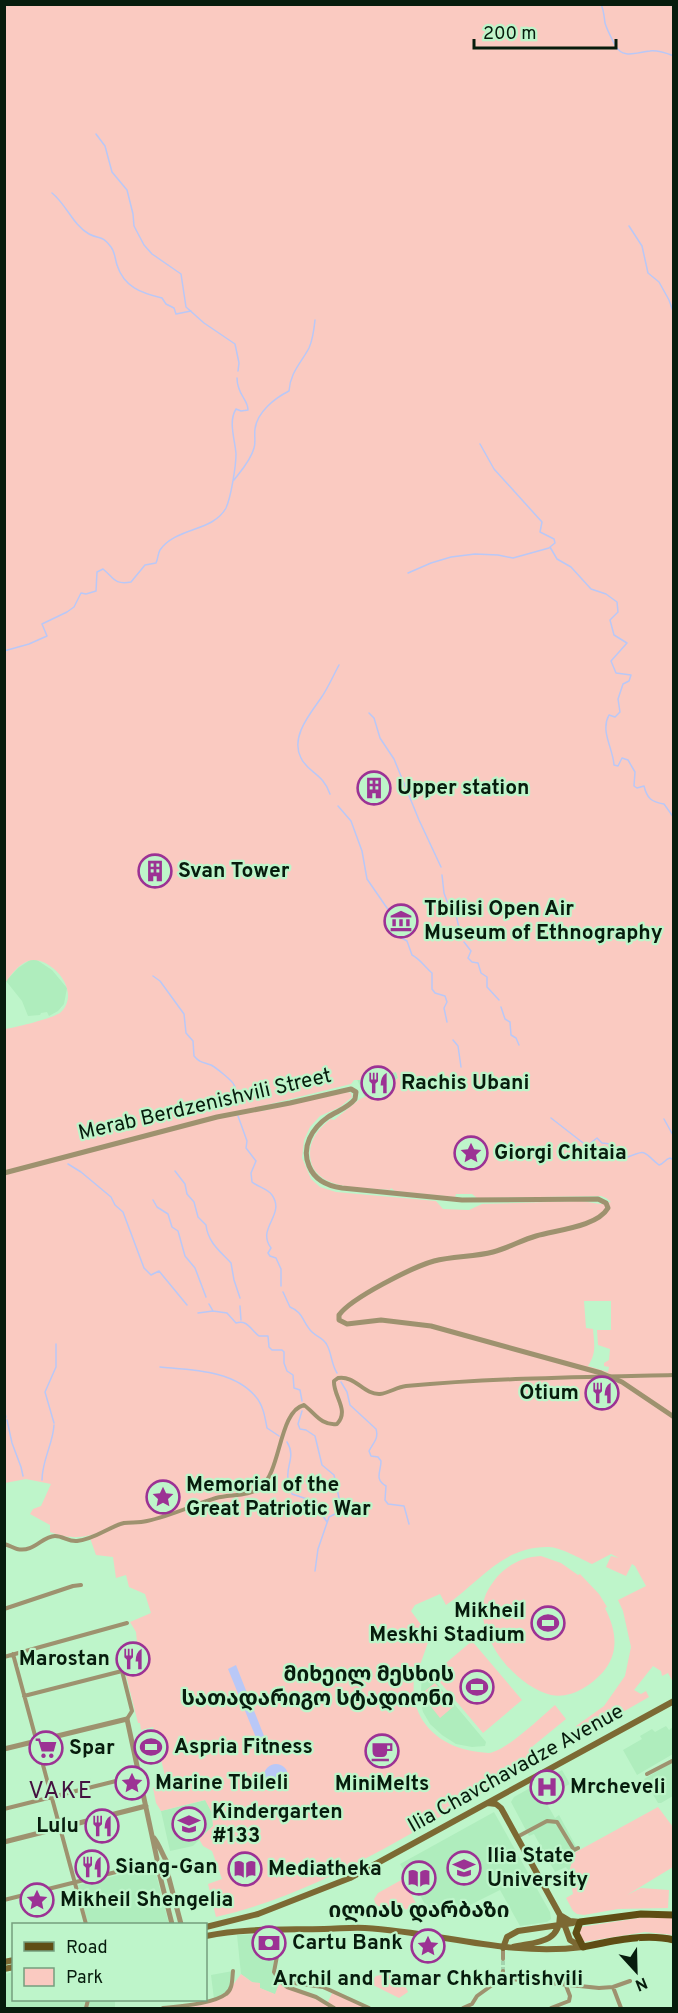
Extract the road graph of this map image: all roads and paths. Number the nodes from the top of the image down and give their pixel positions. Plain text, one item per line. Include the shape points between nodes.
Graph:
1 (4, 1173) edge
2 (674, 1375) edge
3 (610, 1377) junction
4 (674, 1417) edge
5 (4, 1544) edge
6 (81, 1585) dead end
7 (4, 1609) edge
8 (127, 1623) dead end
9 (13, 1654) junction
10 (4, 1657) edge
11 (24, 1696) junction
12 (674, 1701) edge
13 (127, 1719) junction
14 (36, 1742) junction
15 (4, 1749) edge
16 (674, 1760) edge
17 (647, 1774) dead end
18 (116, 1781) dead end
19 (510, 1792) junction
20 (51, 1797) junction
21 (488, 1803) junction
22 (146, 1806) junction
23 (501, 1808) junction
24 (4, 1809) edge
25 (60, 1828) junction
26 (517, 1837) junction
27 (154, 1838) junction
28 (4, 1842) edge
29 (578, 1848) dead end
30 (164, 1857) junction
31 (157, 1863) junction
32 (166, 1867) junction
33 (75, 1882) junction
34 (4, 1900) edge
35 (560, 1915) junction
36 (674, 1915) edge
37 (580, 1922) junction
38 (86, 1923) edge
39 (172, 1923) edge
40 (181, 1923) edge
41 (562, 1925) junction
42 (207, 1927) edge
43 (546, 1928) junction
44 (280, 1929) junction
45 (207, 1936) edge
46 (674, 1940) edge
47 (583, 1947) junction
48 (505, 1948) junction
49 (503, 1959) tunnel mouth
50 (233, 1971) dead end
51 (503, 1971) tunnel mouth
52 (502, 1978) junction
53 (630, 1981) dead end
54 (280, 1982) junction
55 (565, 1983) junction
56 (613, 1987) junction
57 (207, 2000) edge
58 (202, 2001) edge
59 (163, 2008) edge
60 (334, 2008) edge
61 (369, 2008) edge
62 (463, 2008) edge
63 (551, 2008) edge
64 (621, 2008) edge

1 - 3 street, Merab Berdzenishvili Street via 217,1117 351,1089 356,1092 355,1099 321,1122 306,1149 311,1170 328,1185 462,1200 598,1199 608,1208 583,1224 492,1252 417,1267 343,1309 340,1321 347,1324 381,1320 431,1326
2 - 3 street
3 - 4 street, Merab Berdzenishvili Street
3 - 5 street via 403,1386 380,1394 348,1378 338,1378 334,1385 341,1405 340,1420 327,1424 304,1405 296,1408 287,1422 273,1466 259,1489 214,1498 145,1522 123,1523 78,1541 57,1536 28,1549
6 - 7 street
8 - 9 street
9 - 10 street
9 - 11 street
11 - 13 street via 122,1671 132,1711
11 - 14 street
12 - 19 main road, Ilia Chavchavadze Avenue
13 - 14 street
13 - 22 street
14 - 15 street
14 - 20 street
16 - 17 street
18 - 20 street
19 - 21 main road, Ilia Chavchavadze Avenue
19 - 23 main road
20 - 24 street
20 - 25 street
21 - 23 main road
21 - 42 main road, Ilia Chavchavadze Avenue via 350,1878 244,1919
22 - 25 street
22 - 27 street
23 - 26 main road
25 - 28 street
25 - 33 street
26 - 29 street via 552,1821 557,1822 574,1850
26 - 35 main road
27 - 30 street
27 - 31 street
30 - 31 street
30 - 32 street
31 - 32 street
31 - 33 street
31 - 39 street
32 - 40 street
33 - 34 street
33 - 38 street
35 - 37 main road
35 - 41 main road
35 - 43 main road via 556,1923
36 - 37 main road via 641,1914
37 - 41 main road
37 - 47 main road via 576,1934
41 - 43 main road
41 - 47 main road via 570,1940
41 - 48 main road via 550,1939
43 - 48 main road via 518,1930 507,1937
44 - 45 main road
44 - 48 main road via 365,1928
44 - 54 street via 282,1948 274,1972
46 - 47 main road via 641,1938
47 - 48 main road
48 - 49 street
50 - 57 street via 227,1993
51 - 52 street
52 - 55 street
52 - 62 street
53 - 56 street
54 - 60 street
54 - 61 street via 323,1987
55 - 56 street
55 - 63 street via 569,2001
56 - 64 street
58 - 59 street

